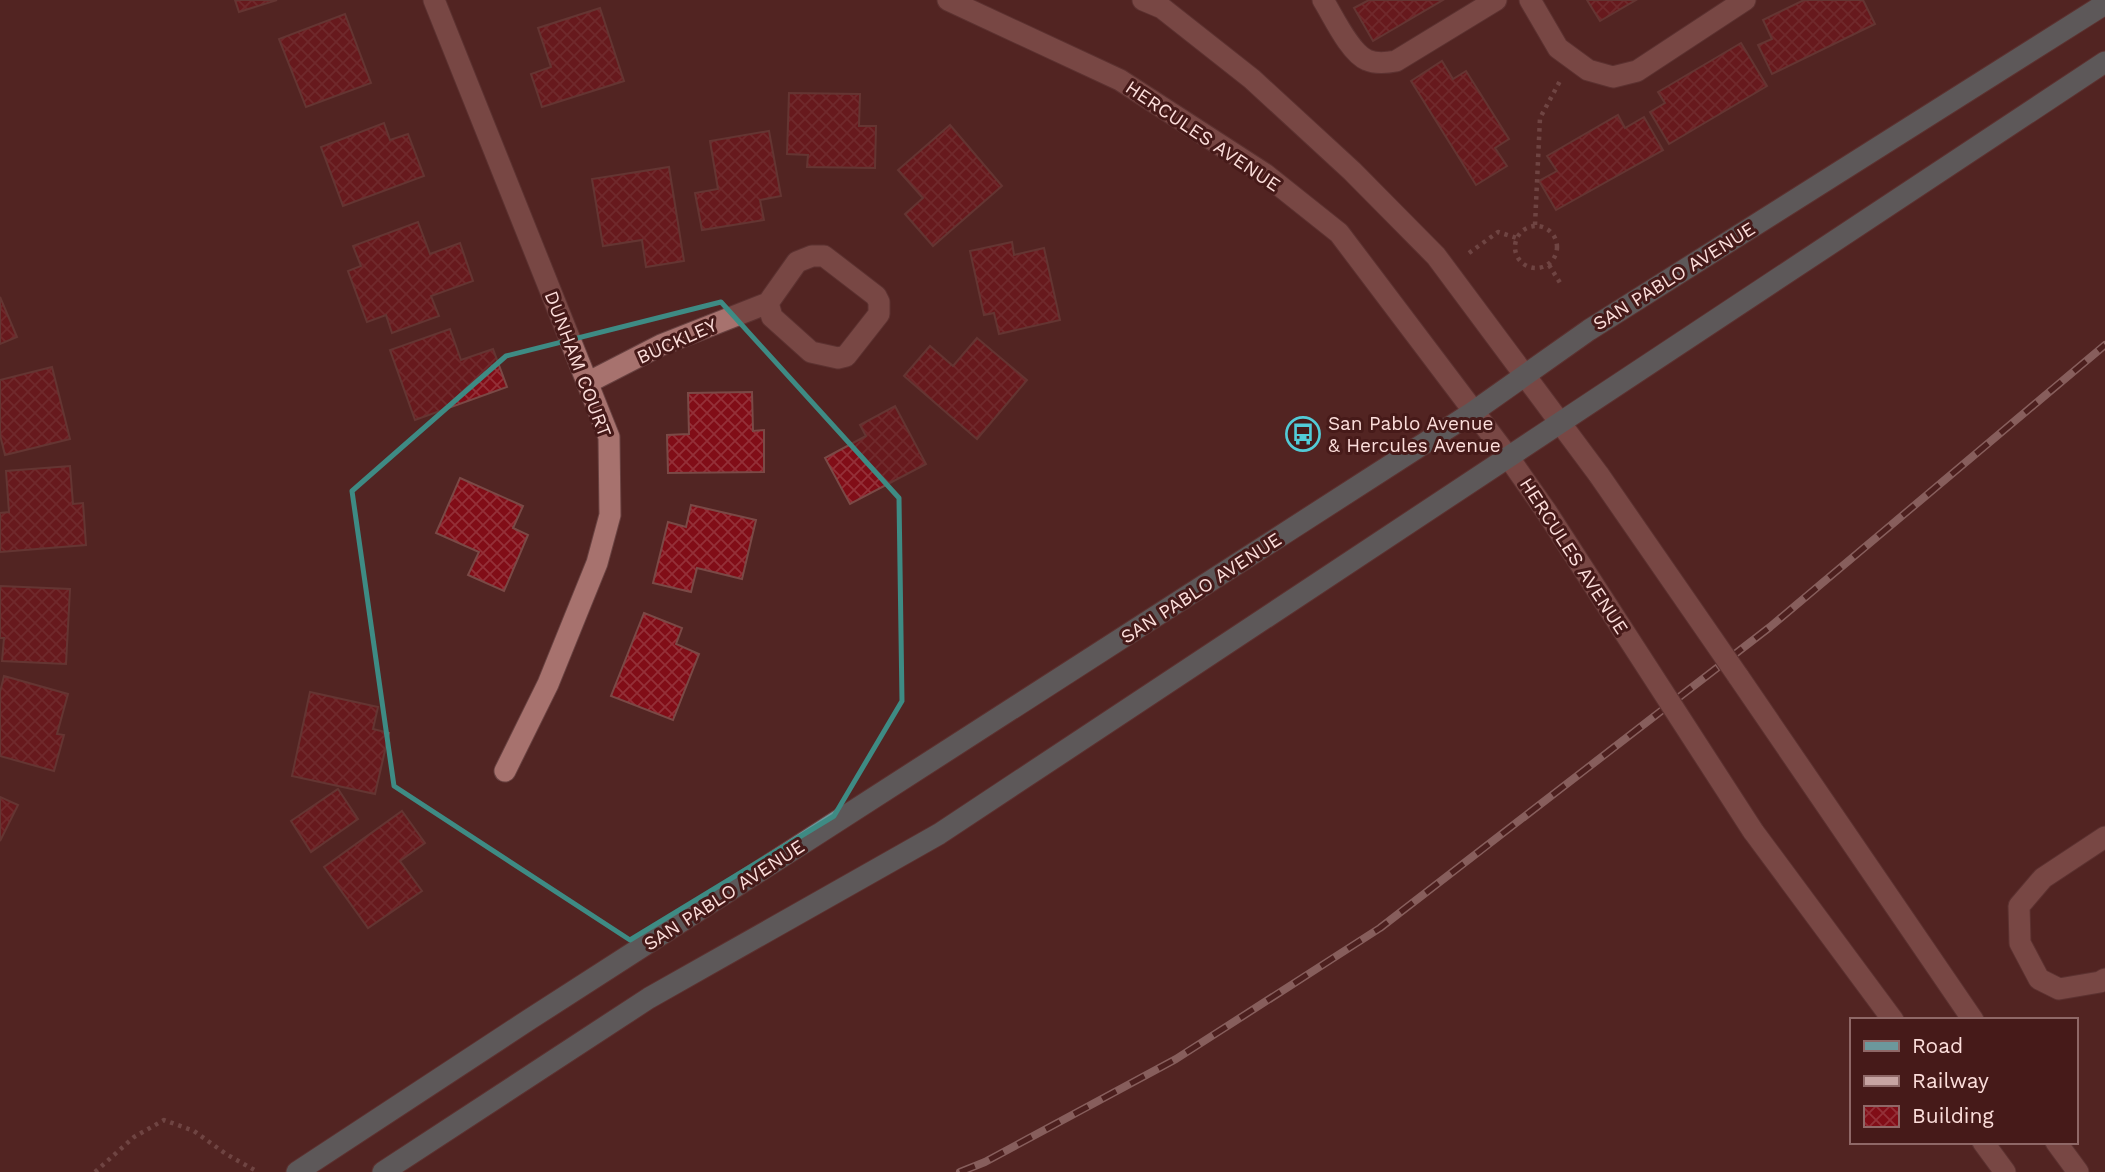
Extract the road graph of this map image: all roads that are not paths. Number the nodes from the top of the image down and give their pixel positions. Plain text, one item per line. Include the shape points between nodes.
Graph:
1 (434, 0) edge
2 (948, 0) edge
3 (1143, 0) edge
4 (1323, 0) edge
5 (1496, 0) edge
6 (1530, 0) edge
7 (1739, 2) edge
8 (2105, 4) edge
9 (2105, 62) edge
10 (768, 303) junction
11 (1525, 373) junction
12 (587, 383) junction
13 (1473, 412) junction
14 (1560, 422) junction
15 (1509, 458) junction
16 (505, 771) dead end
17 (2105, 837) edge
18 (2105, 979) edge
19 (1892, 1018) edge
20 (1972, 1018) edge
21 (1984, 1144) edge
22 (2058, 1144) edge
23 (2078, 1169) edge
24 (297, 1172) edge
25 (383, 1172) edge
26 (2005, 1172) edge

1 - 12 street, DUNHAM COURT
2 - 13 street, HERCULES AVENUE via 1120,80 1265,174 1339,233
3 - 11 street via 1162,8 1252,79 1352,171 1436,256
4 - 5 street via 1354,50 1378,63 1396,61
6 - 7 street via 1558,48 1588,70 1613,77 1637,71
8 - 11 main road, SAN PABLO AVENUE
9 - 14 main road
10 - 10 street via 797,262 812,256 824,256 879,302 878,314 846,356 838,358 811,352 772,317
10 - 12 street, BUCKLEY via 661,345
11 - 13 main road, SAN PABLO AVENUE
11 - 14 street
12 - 16 street, DUNHAM COURT via 609,438 610,515 597,563 553,673
13 - 15 street, HERCULES AVENUE
13 - 24 main road, SAN PABLO AVENUE
14 - 15 main road
14 - 20 street, bridge
15 - 19 street, HERCULES AVENUE, bridge via 1753,831
15 - 25 main road via 939,834 649,998
17 - 18 street via 2043,878 2019,906 2020,943 2039,979 2059,989
21 - 26 street
22 - 23 street

